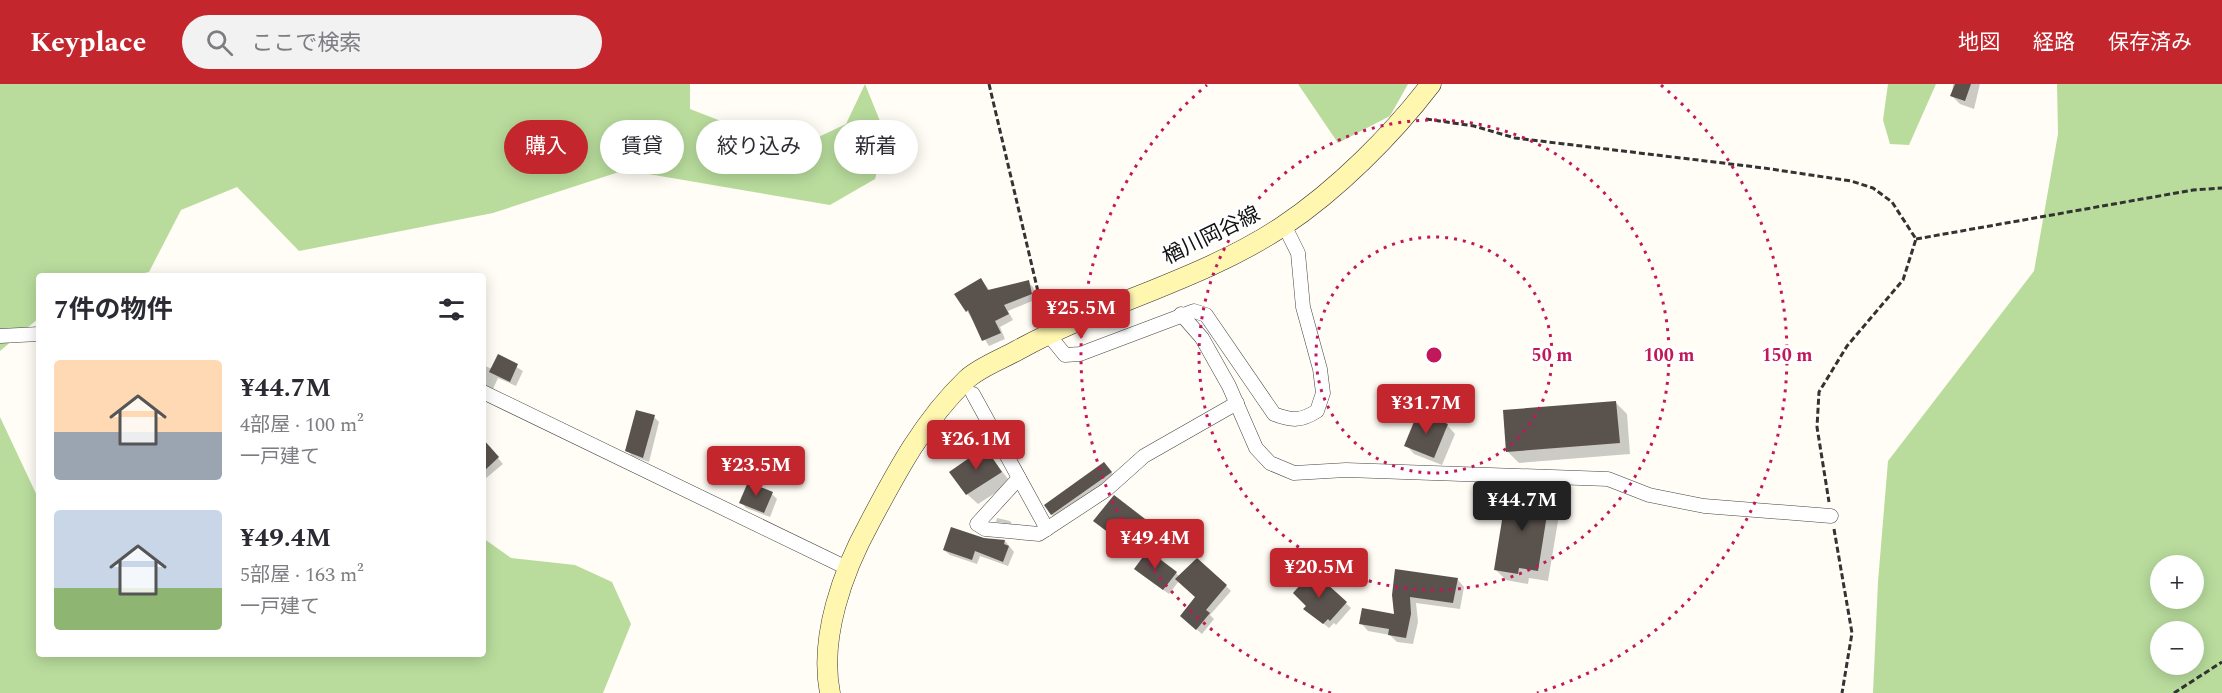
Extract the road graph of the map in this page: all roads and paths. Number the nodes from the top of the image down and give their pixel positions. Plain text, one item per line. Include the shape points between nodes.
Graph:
1 (989, 84) edge
2 (1431, 84) edge
3 (1409, 113) junction
4 (2222, 188) edge
5 (1284, 225) junction
6 (1916, 239) junction
7 (1181, 314) junction
8 (36, 334) edge
9 (1048, 334) junction
10 (0, 336) edge
11 (486, 393) edge
12 (973, 394) dead end
13 (1237, 403) junction
14 (1019, 478) junction
15 (1831, 516) junction
16 (1047, 529) junction
17 (847, 568) junction
18 (2222, 662) edge
19 (830, 693) edge
20 (1842, 693) edge
21 (2174, 693) edge

1 - 9 path
2 - 3 main road, 楢川岡谷線
3 - 5 main road, 楢川岡谷線 via 1348,173
3 - 6 path via 1515,138 1851,181 1873,188 1892,202
4 - 6 path
5 - 7 street via 1298,253 1303,307 1320,369 1323,393 1317,411 1303,420 1274,414 1206,315 1194,311
5 - 9 main road, 楢川岡谷線 via 1209,266
6 - 15 path via 1903,280 1847,346 1819,392 1817,427
7 - 9 street via 1080,354 1065,355
7 - 13 street via 1202,338
8 - 10 street
9 - 17 main road, 楢川岡谷線 via 969,377 932,416 902,463
11 - 17 street
12 - 14 street
13 - 15 street via 1257,448 1270,463 1294,473 1347,470 1608,479 1649,495 1704,506
13 - 16 street via 1144,456 1106,490
14 - 16 street
14 - 16 street via 976,524 1029,535
15 - 20 path via 1852,633
17 - 19 main road, 楢川岡谷線 via 832,618
18 - 21 path

